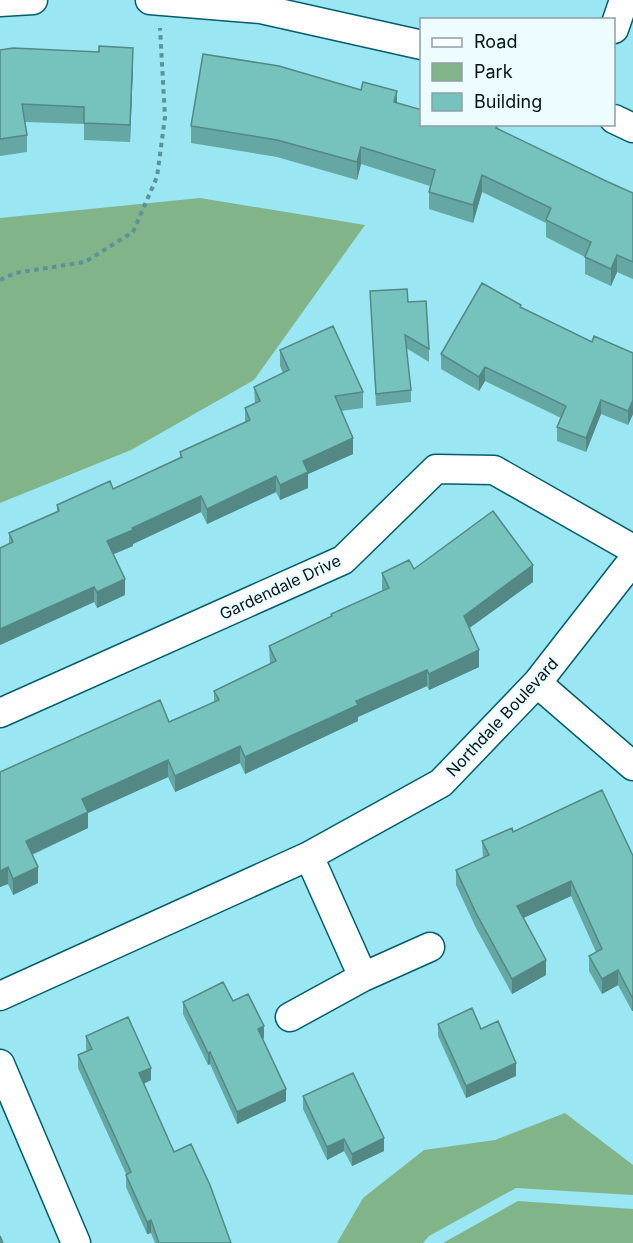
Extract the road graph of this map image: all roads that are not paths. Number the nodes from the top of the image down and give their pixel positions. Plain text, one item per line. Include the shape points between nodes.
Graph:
1 (33, 0) edge
2 (150, 0) edge
3 (624, 0) edge
4 (158, 1) edge
5 (0, 2) edge
6 (615, 26) edge
7 (420, 45) edge
8 (615, 119) edge
9 (633, 128) edge
10 (633, 549) edge
11 (633, 560) edge
12 (537, 683) junction
13 (0, 713) edge
14 (633, 766) edge
15 (309, 856) junction
16 (430, 947) dead end
17 (363, 977) junction
18 (0, 996) edge
19 (290, 1017) dead end
20 (0, 1064) edge
21 (76, 1243) edge

1 - 5 street
2 - 4 street
3 - 6 street
4 - 7 street via 261,9
8 - 9 street
10 - 13 street, Gardendale Drive via 494,470 436,469 343,560
11 - 12 street, Northdale Boulevard
12 - 14 street
12 - 15 street, Northdale Boulevard via 441,783
15 - 17 street
15 - 18 street, Northdale Boulevard
16 - 17 street
17 - 19 street
20 - 21 street

